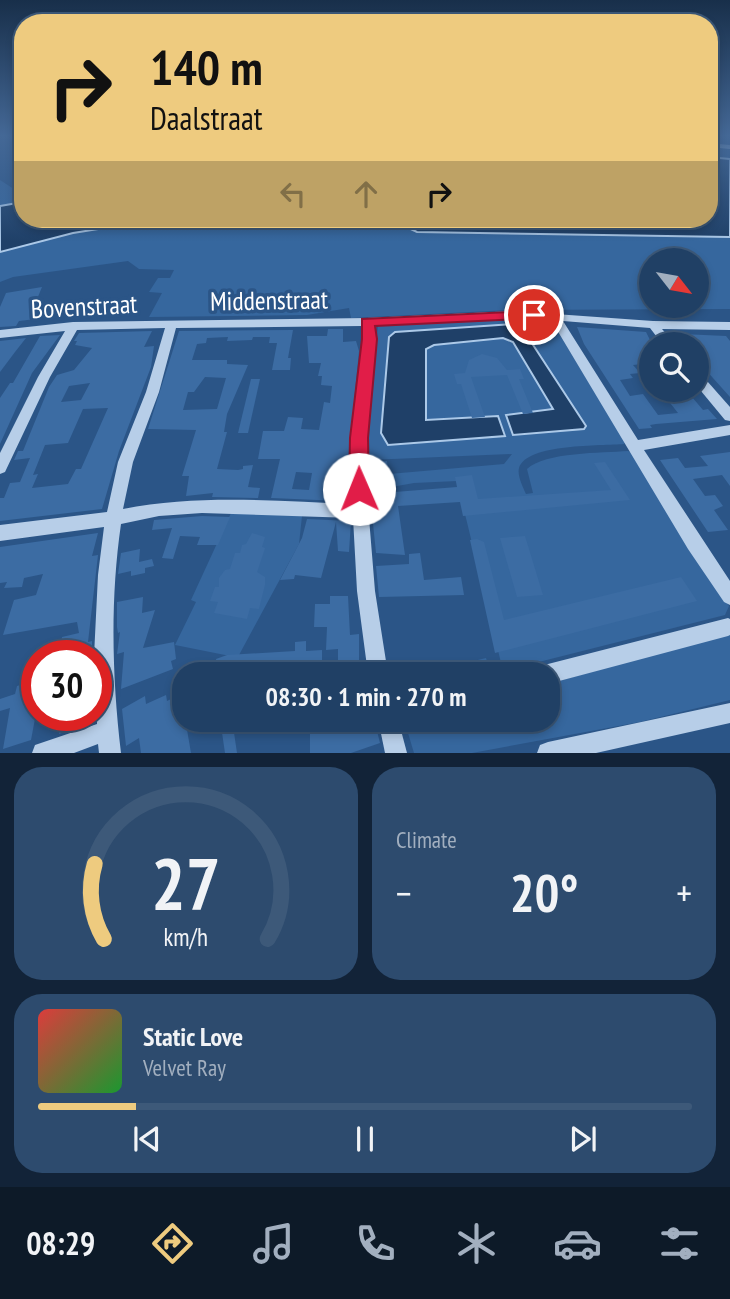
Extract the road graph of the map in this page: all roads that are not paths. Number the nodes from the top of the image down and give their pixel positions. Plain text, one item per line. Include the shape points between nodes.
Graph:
1 (554, 316) junction
2 (367, 322) junction
3 (172, 324) junction
4 (653, 325) junction
5 (73, 326) junction
6 (730, 326) edge
7 (659, 332) edge
8 (0, 334) edge
9 (709, 391) edge
10 (730, 416) edge
11 (730, 430) edge
12 (635, 446) junction
13 (0, 468) edge
14 (361, 511) junction
15 (114, 518) junction
16 (0, 533) edge
17 (730, 596) edge
18 (728, 627) dead end
19 (107, 640) edge
20 (376, 662) edge
21 (560, 671) edge
22 (730, 713) edge
23 (107, 731) joint
24 (391, 732) edge
25 (43, 753) edge
26 (110, 753) edge
27 (396, 753) edge
28 (548, 753) edge

1 - 2 street, Middenstraat
1 - 4 street, Middenstraat
1 - 12 street
2 - 3 street, Middenstraat
2 - 14 street via 358,470
3 - 5 street, Bovenstraat
3 - 15 street via 123,470
4 - 6 street, Middenstraat
4 - 7 street
5 - 8 street, Bovenstraat
5 - 13 street
9 - 10 street
11 - 12 street
12 - 17 street
14 - 15 street via 202,506
14 - 20 street
15 - 16 street
15 - 19 street
18 - 21 street
22 - 28 street
23 - 25 street
23 - 26 street
24 - 27 street

